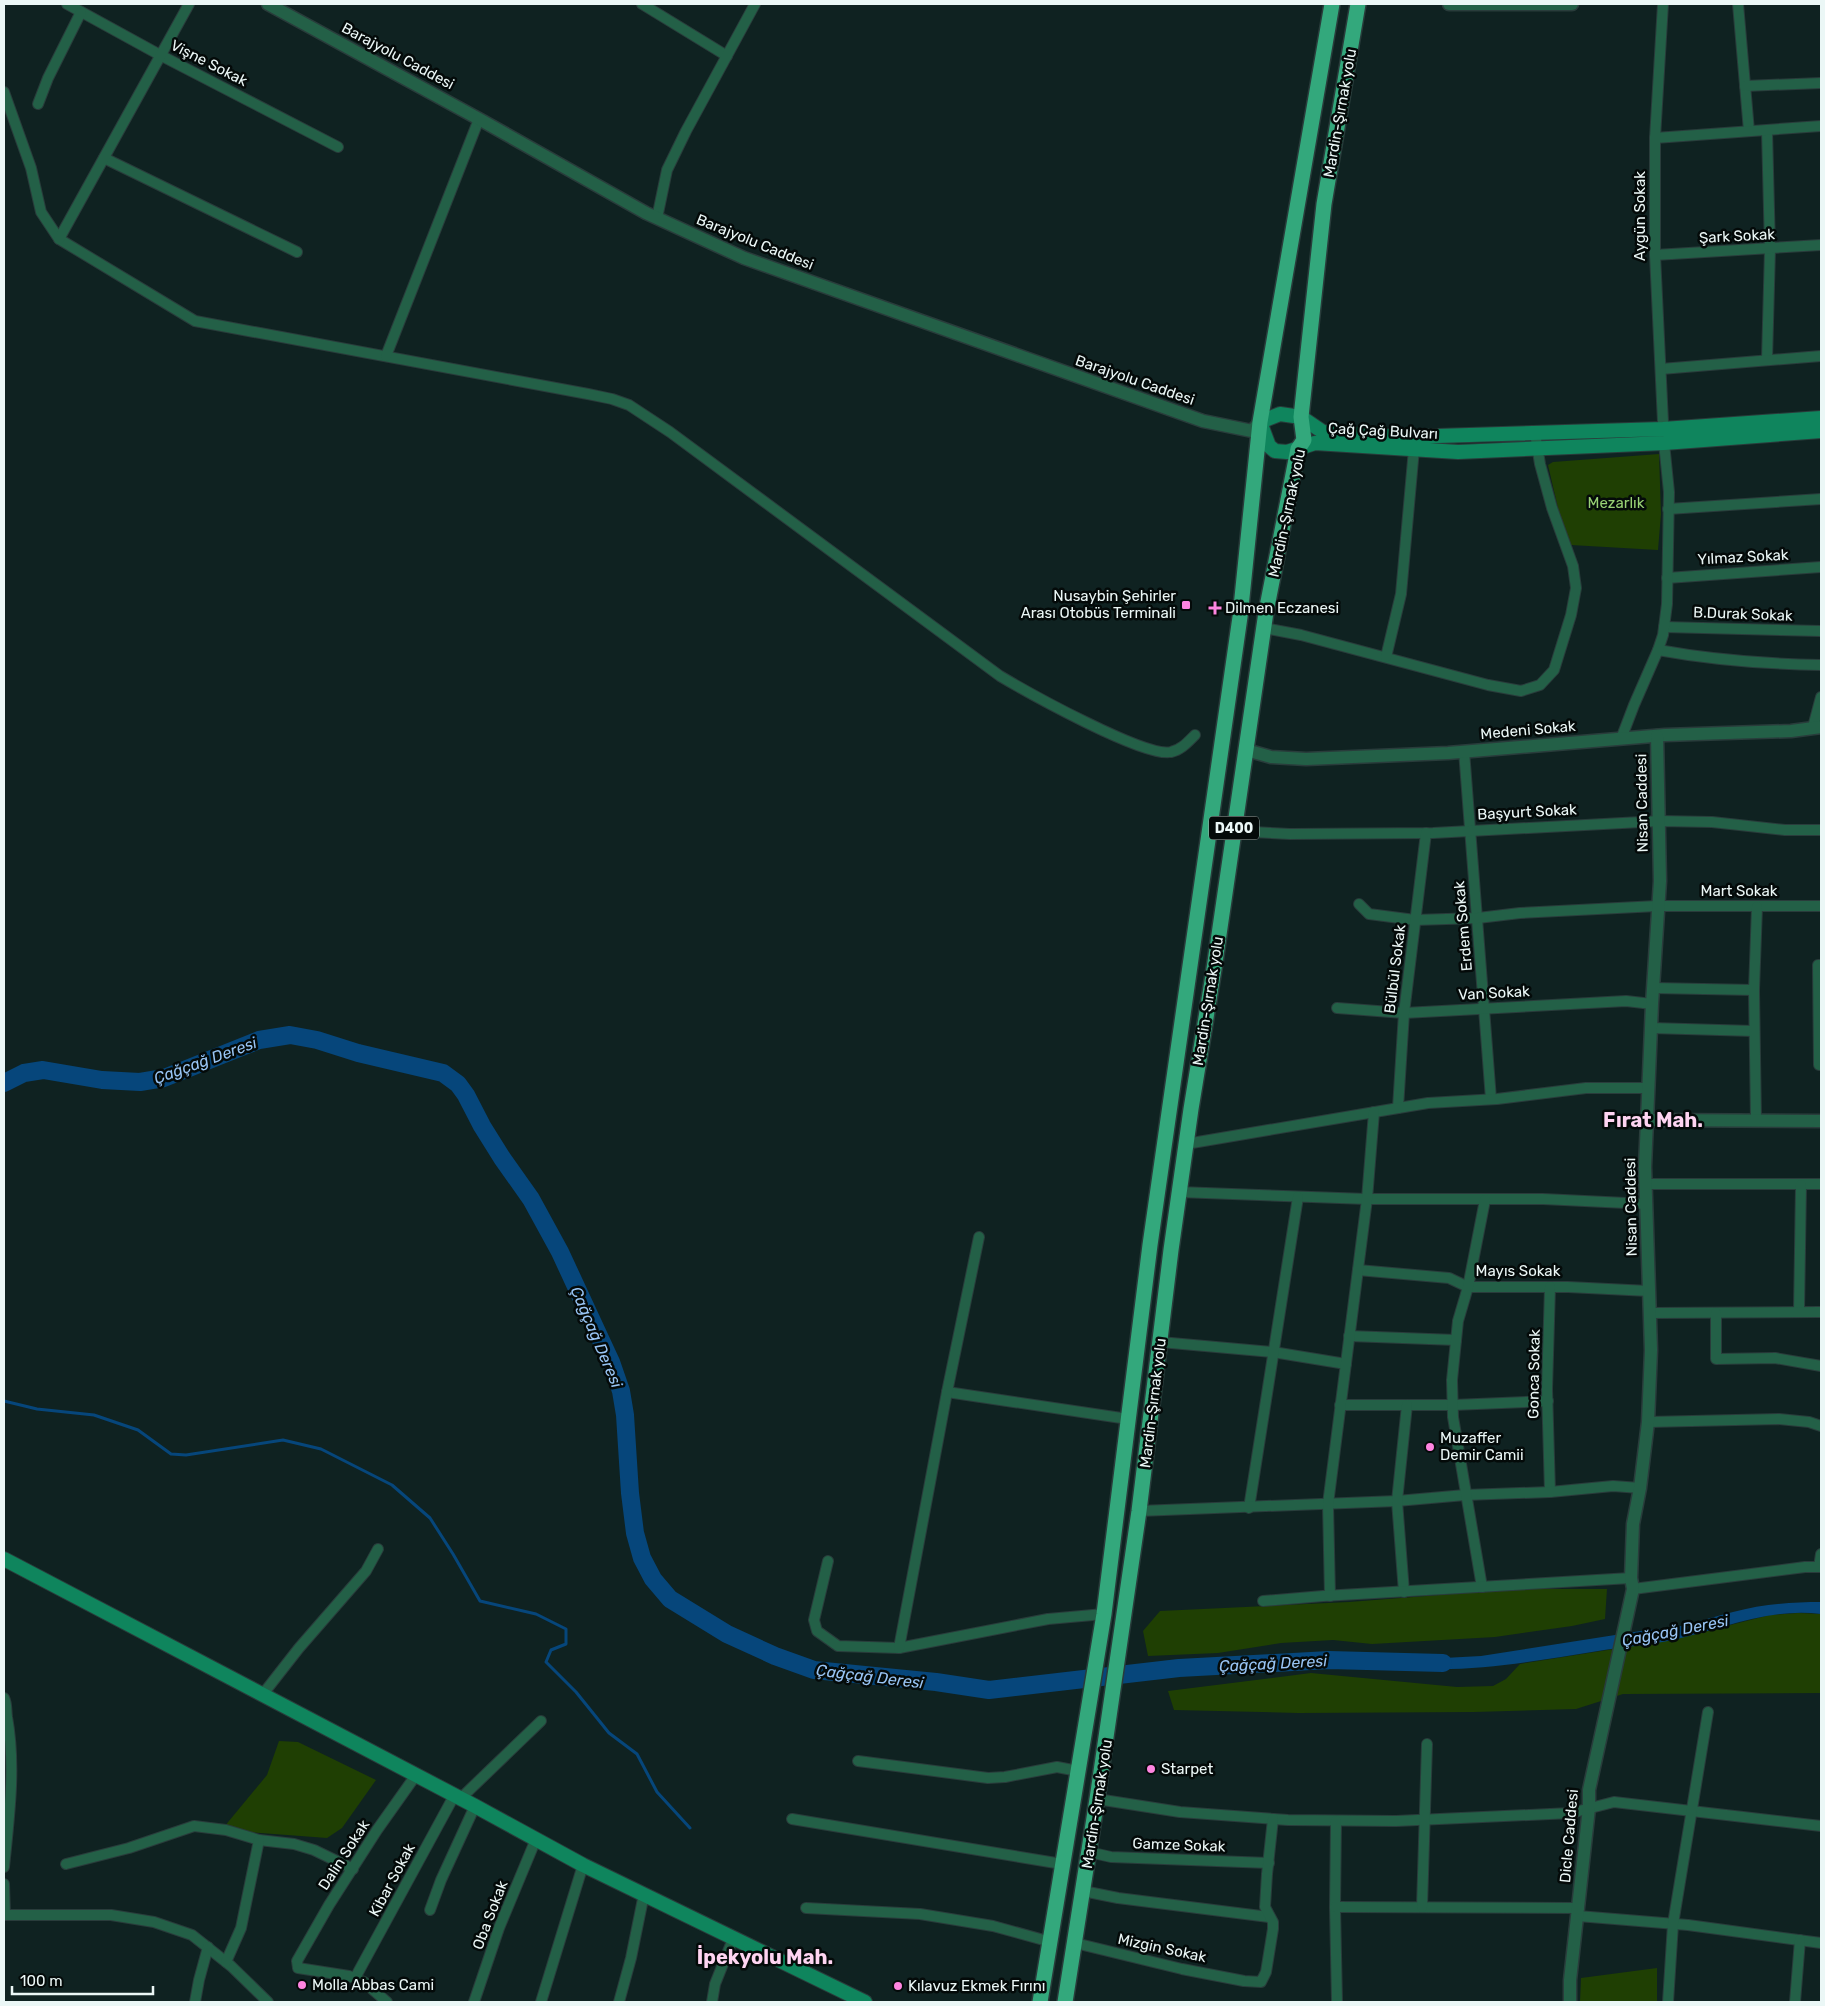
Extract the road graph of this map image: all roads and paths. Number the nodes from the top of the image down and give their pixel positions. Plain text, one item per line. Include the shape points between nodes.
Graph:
1 (67, 4) edge
2 (189, 4) edge
3 (268, 4) edge
4 (642, 4) edge
5 (755, 4) edge
6 (1332, 4) edge
7 (1358, 4) edge
8 (1449, 4) edge
9 (1475, 4) edge
10 (1572, 4) edge
11 (1663, 4) edge
12 (1738, 4) edge
13 (81, 12) junction
14 (160, 55) junction
15 (727, 56) junction
16 (1821, 83) edge
17 (1745, 86) junction
18 (4, 92) edge
19 (38, 104) dead end
20 (479, 119) junction
21 (1821, 126) edge
22 (1766, 130) junction
23 (1749, 131) junction
24 (1655, 138) junction
25 (338, 147) dead end
26 (104, 158) junction
27 (657, 218) junction
28 (59, 239) junction
29 (1821, 245) edge
30 (1770, 249) junction
31 (297, 252) dead end
32 (1655, 255) junction
33 (386, 356) junction
34 (1821, 356) edge
35 (1767, 360) junction
36 (1661, 369) junction
37 (1301, 417) junction
38 (1821, 418) edge
39 (1260, 422) junction
40 (1821, 431) edge
41 (1535, 434) junction
42 (1664, 436) junction
43 (1298, 449) junction
44 (1414, 449) junction
45 (1539, 449) junction
46 (1821, 499) edge
47 (1668, 510) junction
48 (1821, 567) edge
49 (1668, 578) junction
50 (1664, 627) junction
51 (1264, 628) junction
52 (1821, 631) edge
53 (1658, 650) junction
54 (1386, 658) junction
55 (1821, 665) edge
56 (1821, 697) edge
57 (1817, 727) edge
58 (1195, 734) dead end
59 (1657, 736) junction
60 (1621, 739) junction
61 (1246, 750) junction
62 (1464, 751) junction
63 (1660, 821) junction
64 (1471, 830) junction
65 (1821, 830) edge
66 (1234, 831) junction
67 (1426, 833) junction
68 (1359, 904) dead end
69 (1657, 906) junction
70 (1821, 906) edge
71 (1757, 907) junction
72 (1478, 918) junction
73 (1415, 920) junction
74 (1821, 965) edge
75 (1653, 988) junction
76 (1754, 990) junction
77 (1652, 1004) junction
78 (1337, 1008) dead end
79 (1485, 1009) junction
80 (1404, 1013) junction
81 (1651, 1028) junction
82 (1754, 1031) junction
83 (1821, 1065) edge
84 (1649, 1088) junction
85 (1491, 1099) junction
86 (1398, 1108) junction
87 (1374, 1112) junction
88 (1647, 1120) junction
89 (1756, 1120) junction
90 (1821, 1121) edge
91 (1186, 1144) junction
92 (1646, 1184) junction
93 (1821, 1184) edge
94 (1801, 1185) junction
95 (1179, 1192) junction
96 (1298, 1197) junction
97 (1367, 1199) junction
98 (1485, 1200) junction
99 (1647, 1204) junction
100 (979, 1237) dead end
101 (1358, 1270) junction
102 (1468, 1286) junction
103 (1550, 1286) junction
104 (1649, 1291) junction
105 (1799, 1312) junction
106 (1821, 1312) edge
107 (1650, 1313) junction
108 (1716, 1313) junction
109 (1349, 1336) junction
110 (1456, 1340) junction
111 (1160, 1342) junction
112 (1273, 1352) junction
113 (1346, 1364) junction
114 (1821, 1366) edge
115 (947, 1392) junction
116 (1548, 1401) junction
117 (1340, 1405) junction
118 (1407, 1405) junction
119 (1453, 1405) junction
120 (1128, 1419) junction
121 (1648, 1422) junction
122 (1821, 1426) edge
123 (1640, 1488) junction
124 (1550, 1492) junction
125 (1465, 1495) junction
126 (1397, 1501) junction
127 (1328, 1504) junction
128 (1249, 1508) junction
129 (1140, 1511) junction
130 (378, 1549) dead end
131 (1821, 1554) edge
132 (4, 1559) edge
133 (828, 1561) dead end
134 (1820, 1566) edge
135 (1632, 1584) junction
136 (1482, 1587) junction
137 (1404, 1592) junction
138 (1330, 1596) junction
139 (1263, 1601) dead end
140 (1104, 1614) junction
141 (899, 1648) junction
142 (1614, 1675) joint
143 (263, 1694) junction
144 (4, 1698) edge
145 (1708, 1712) dead end
146 (541, 1721) dead end
147 (1427, 1744) dead end
148 (858, 1760) dead end
149 (1078, 1771) junction
150 (416, 1775) junction
151 (457, 1797) junction
152 (1097, 1799) junction
153 (476, 1806) junction
154 (1589, 1808) junction
155 (1691, 1810) junction
156 (792, 1819) dead end
157 (1274, 1819) junction
158 (1425, 1820) junction
159 (1336, 1821) junction
160 (1821, 1826) edge
161 (536, 1839) junction
162 (259, 1840) junction
163 (1089, 1852) junction
164 (1269, 1862) junction
165 (66, 1864) dead end
166 (1062, 1864) junction
167 (583, 1865) junction
168 (4, 1867) edge
169 (353, 1870) junction
170 (4, 1884) edge
171 (1083, 1891) junction
172 (644, 1894) junction
173 (1335, 1907) junction
174 (1422, 1907) junction
175 (806, 1908) dead end
176 (430, 1910) dead end
177 (1578, 1912) junction
178 (4, 1915) edge
179 (1269, 1917) junction
180 (1674, 1924) junction
181 (734, 1939) junction
182 (1800, 1940) junction
183 (1051, 1942) junction
184 (1074, 1943) junction
185 (1821, 1943) edge
186 (208, 1948) junction
187 (766, 1955) junction
188 (226, 1962) junction
189 (355, 1978) junction
190 (196, 2002) edge
191 (268, 2002) edge
192 (387, 2002) edge
193 (474, 2002) edge
194 (541, 2002) edge
195 (619, 2002) edge
196 (712, 2002) edge
197 (855, 2002) edge
198 (865, 2002) edge
199 (1040, 2002) edge
200 (1065, 2002) edge
201 (1337, 2002) edge
202 (1570, 2002) edge
203 (1668, 2002) edge
204 (1795, 2002) edge

1 - 13 street, Vişne Sokak
2 - 14 street
3 - 20 street, Barajyolu Caddesi
4 - 15 street
5 - 15 street
6 - 39 highway, Mardin-Şırnak yolu
7 - 37 highway, Mardin-Şırnak yolu / D400 via 1324,204
8 - 9 street
9 - 10 street
11 - 24 street, Aygün Sokak
12 - 17 street
13 - 14 street, Vişne Sokak
13 - 19 street
14 - 25 street, Vişne Sokak
14 - 26 street
15 - 27 street via 667,170
16 - 17 street
17 - 23 street
18 - 28 street via 31,168 42,212
20 - 27 street, Barajyolu Caddesi
20 - 33 street
21 - 22 street
22 - 23 street
22 - 30 street
23 - 24 street
24 - 32 street, Aygün Sokak
26 - 28 street
26 - 31 street
27 - 39 street, Barajyolu Caddesi via 744,258 1203,421 1252,432
28 - 33 street via 195,321
29 - 30 street, Şark Sokak
30 - 32 street, Şark Sokak
30 - 35 street
32 - 36 street, Aygün Sokak
33 - 58 street via 588,394 629,405 728,474 985,666 1040,700 1103,730 1170,753 1183,747
34 - 35 street
35 - 36 street
36 - 42 street, Aygün Sokak
37 - 39 main road via 1280,414
37 - 41 main road, Çağ Çağ Bulvarı via 1323,432 1404,437
37 - 43 highway, Mardin-Şırnak yolu / D400 via 1304,440
38 - 42 main road, Çağ Çağ Bulvarı
39 - 43 main road, Çağ Çağ Bulvarı via 1269,446 1282,452
39 - 120 highway, Mardin-Şırnak yolu via 1240,617
40 - 42 main road, Çağ Çağ Bulvarı
41 - 42 main road, Çağ Çağ Bulvarı
41 - 45 street
42 - 45 main road, Çağ Çağ Bulvarı
42 - 47 street, Aygün Sokak
43 - 44 main road, Çağ Çağ Bulvarı via 1315,444
43 - 51 highway, Mardin-Şırnak yolu / D400
44 - 45 main road, Çağ Çağ Bulvarı via 1458,452
44 - 54 street via 1401,594
45 - 54 street via 1552,508 1574,566 1576,588 1554,670 1540,685 1521,691
46 - 47 street
47 - 49 street, Aygün Sokak
48 - 49 street, Yılmaz Sokak
49 - 50 street, Aygün Sokak
50 - 52 street, B.Durak Sokak
50 - 53 street, Aygün Sokak
51 - 54 street
51 - 61 highway, Mardin-Şırnak yolu / D400
53 - 55 street via 1714,660
53 - 60 street, Aygün Sokak
56 - 57 street
57 - 59 street, Medeni Sokak via 1791,731
59 - 60 street, Medeni Sokak
59 - 63 street, Nisan Caddesi
60 - 62 street, Medeni Sokak
61 - 62 street, Medeni Sokak via 1271,757 1306,759
61 - 66 highway, Mardin-Şırnak yolu / D400
62 - 64 street, Erdem Sokak
63 - 64 street, Başyurt Sokak
63 - 65 street, Başyurt Sokak
63 - 69 street, Nisan Caddesi
64 - 67 street, Başyurt Sokak
64 - 72 street, Erdem Sokak
66 - 67 street, Başyurt Sokak
66 - 91 highway, Mardin-Şırnak yolu / D400
67 - 73 street, Bülbül Sokak
68 - 73 street, Mart Sokak via 1369,914
69 - 71 street, Mart Sokak
69 - 72 street, Mart Sokak
69 - 75 street, Nisan Caddesi
70 - 71 street, Mart Sokak
71 - 76 street
72 - 73 street, Mart Sokak
72 - 79 street, Erdem Sokak
73 - 80 street, Bülbül Sokak
74 - 83 street via 1818,965 1818,974
75 - 76 street
75 - 77 street, Nisan Caddesi
76 - 82 street
77 - 79 street, Van Sokak via 1626,1001
77 - 81 street, Nisan Caddesi
78 - 80 street, Van Sokak
79 - 80 street, Van Sokak
79 - 85 street, Erdem Sokak
80 - 86 street, Bülbül Sokak
81 - 82 street
81 - 84 street, Nisan Caddesi
82 - 89 street
84 - 85 street via 1586,1088
84 - 88 street, Nisan Caddesi
85 - 86 street
86 - 87 street
87 - 91 street
87 - 97 street
88 - 89 street
88 - 92 street, Nisan Caddesi
89 - 90 street
91 - 95 highway, Mardin-Şırnak yolu / D400
92 - 94 street
92 - 99 street, Nisan Caddesi
93 - 94 street
94 - 105 street
95 - 96 street
95 - 111 highway, Mardin-Şırnak yolu / D400
96 - 97 street
96 - 112 street
97 - 98 street
97 - 101 street
98 - 99 street
98 - 102 street
99 - 104 street, Nisan Caddesi
100 - 115 street
101 - 102 street, Mayıs Sokak via 1449,1278
101 - 109 street
102 - 103 street, Mayıs Sokak
102 - 110 street
103 - 104 street, Mayıs Sokak
103 - 116 street, Gonca Sokak
104 - 107 street, Nisan Caddesi
105 - 106 street
105 - 108 street
107 - 108 street
107 - 121 street, Nisan Caddesi
108 - 114 street via 1716,1359 1775,1358
109 - 110 street
109 - 113 street
110 - 119 street
111 - 112 street
111 - 129 highway, Mardin-Şırnak yolu / D400
112 - 113 street
112 - 128 street
113 - 117 street
115 - 120 street
115 - 141 street
116 - 119 street
116 - 124 street, Gonca Sokak
117 - 118 street
117 - 127 street
118 - 119 street
118 - 126 street
119 - 125 street
120 - 140 highway, Mardin-Şırnak yolu
121 - 122 street via 1779,1419
121 - 123 street, Nisan Caddesi
123 - 124 street via 1613,1486
123 - 135 street, Nisan Caddesi via 1633,1524
124 - 125 street
125 - 126 street
125 - 136 street
126 - 127 street
126 - 137 street
127 - 128 street
127 - 138 street
128 - 129 street
129 - 152 highway, Mardin-Şırnak yolu / D400
130 - 143 street via 366,1571
131 - 134 street
132 - 143 main road
133 - 141 street via 814,1620 818,1631 838,1646
134 - 135 street
135 - 136 street
135 - 142 street, Nisan Caddesi
136 - 137 street
137 - 138 street
138 - 139 street
140 - 141 street via 1048,1619
140 - 149 highway, Mardin-Şırnak yolu
142 - 154 street, Dicle Caddesi via 1589,1790
143 - 150 main road
144 - 168 street via 10,1727 11,1764
145 - 155 street
146 - 151 street, Kibar Sokak
147 - 158 street
148 - 149 street via 988,1778 1057,1767
149 - 166 highway, Mardin-Şırnak yolu
150 - 151 main road
150 - 169 street, Dalin Sokak
151 - 153 main road
151 - 189 street, Kibar Sokak
152 - 157 street via 1180,1812
152 - 163 highway, Mardin-Şırnak yolu
153 - 161 main road
153 - 176 street via 444,1871
154 - 155 street via 1614,1802
154 - 158 street via 1571,1813
154 - 177 street, Dicle Caddesi
155 - 160 street
155 - 180 street
156 - 166 street
157 - 159 street
157 - 164 street
158 - 159 street
158 - 174 street
159 - 173 street
161 - 167 main road
161 - 193 street, Oba Sokak via 499,1928
162 - 165 street via 226,1830 194,1826 129,1848
162 - 169 street via 314,1850
162 - 188 street via 241,1928
163 - 164 street, Gamze Sokak via 1110,1857
163 - 171 highway, Mardin-Şırnak yolu
164 - 179 street via 1265,1906
166 - 183 highway, Mardin-Şırnak yolu
167 - 172 main road
167 - 194 street
169 - 189 street, Dalin Sokak via 297,1961 298,1968
170 - 178 street
171 - 179 street
171 - 184 highway, Mardin-Şırnak yolu
172 - 181 main road
172 - 195 street
173 - 174 street
173 - 201 street
174 - 177 street
175 - 183 street via 920,1914 993,1926
177 - 180 street
177 - 202 street, Dicle Caddesi
178 - 186 street via 128,1917 192,1935
179 - 184 street, Mizgin Sokak via 1274,1929 1261,1982 1138,1959
180 - 182 street
180 - 203 street
181 - 187 main road
181 - 196 street via 715,1984
182 - 185 street
182 - 204 street
183 - 199 highway, Mardin-Şırnak yolu
184 - 200 highway, Mardin-Şırnak yolu
186 - 188 street
186 - 190 street
187 - 197 main road
187 - 198 main road
188 - 191 street
189 - 192 street

